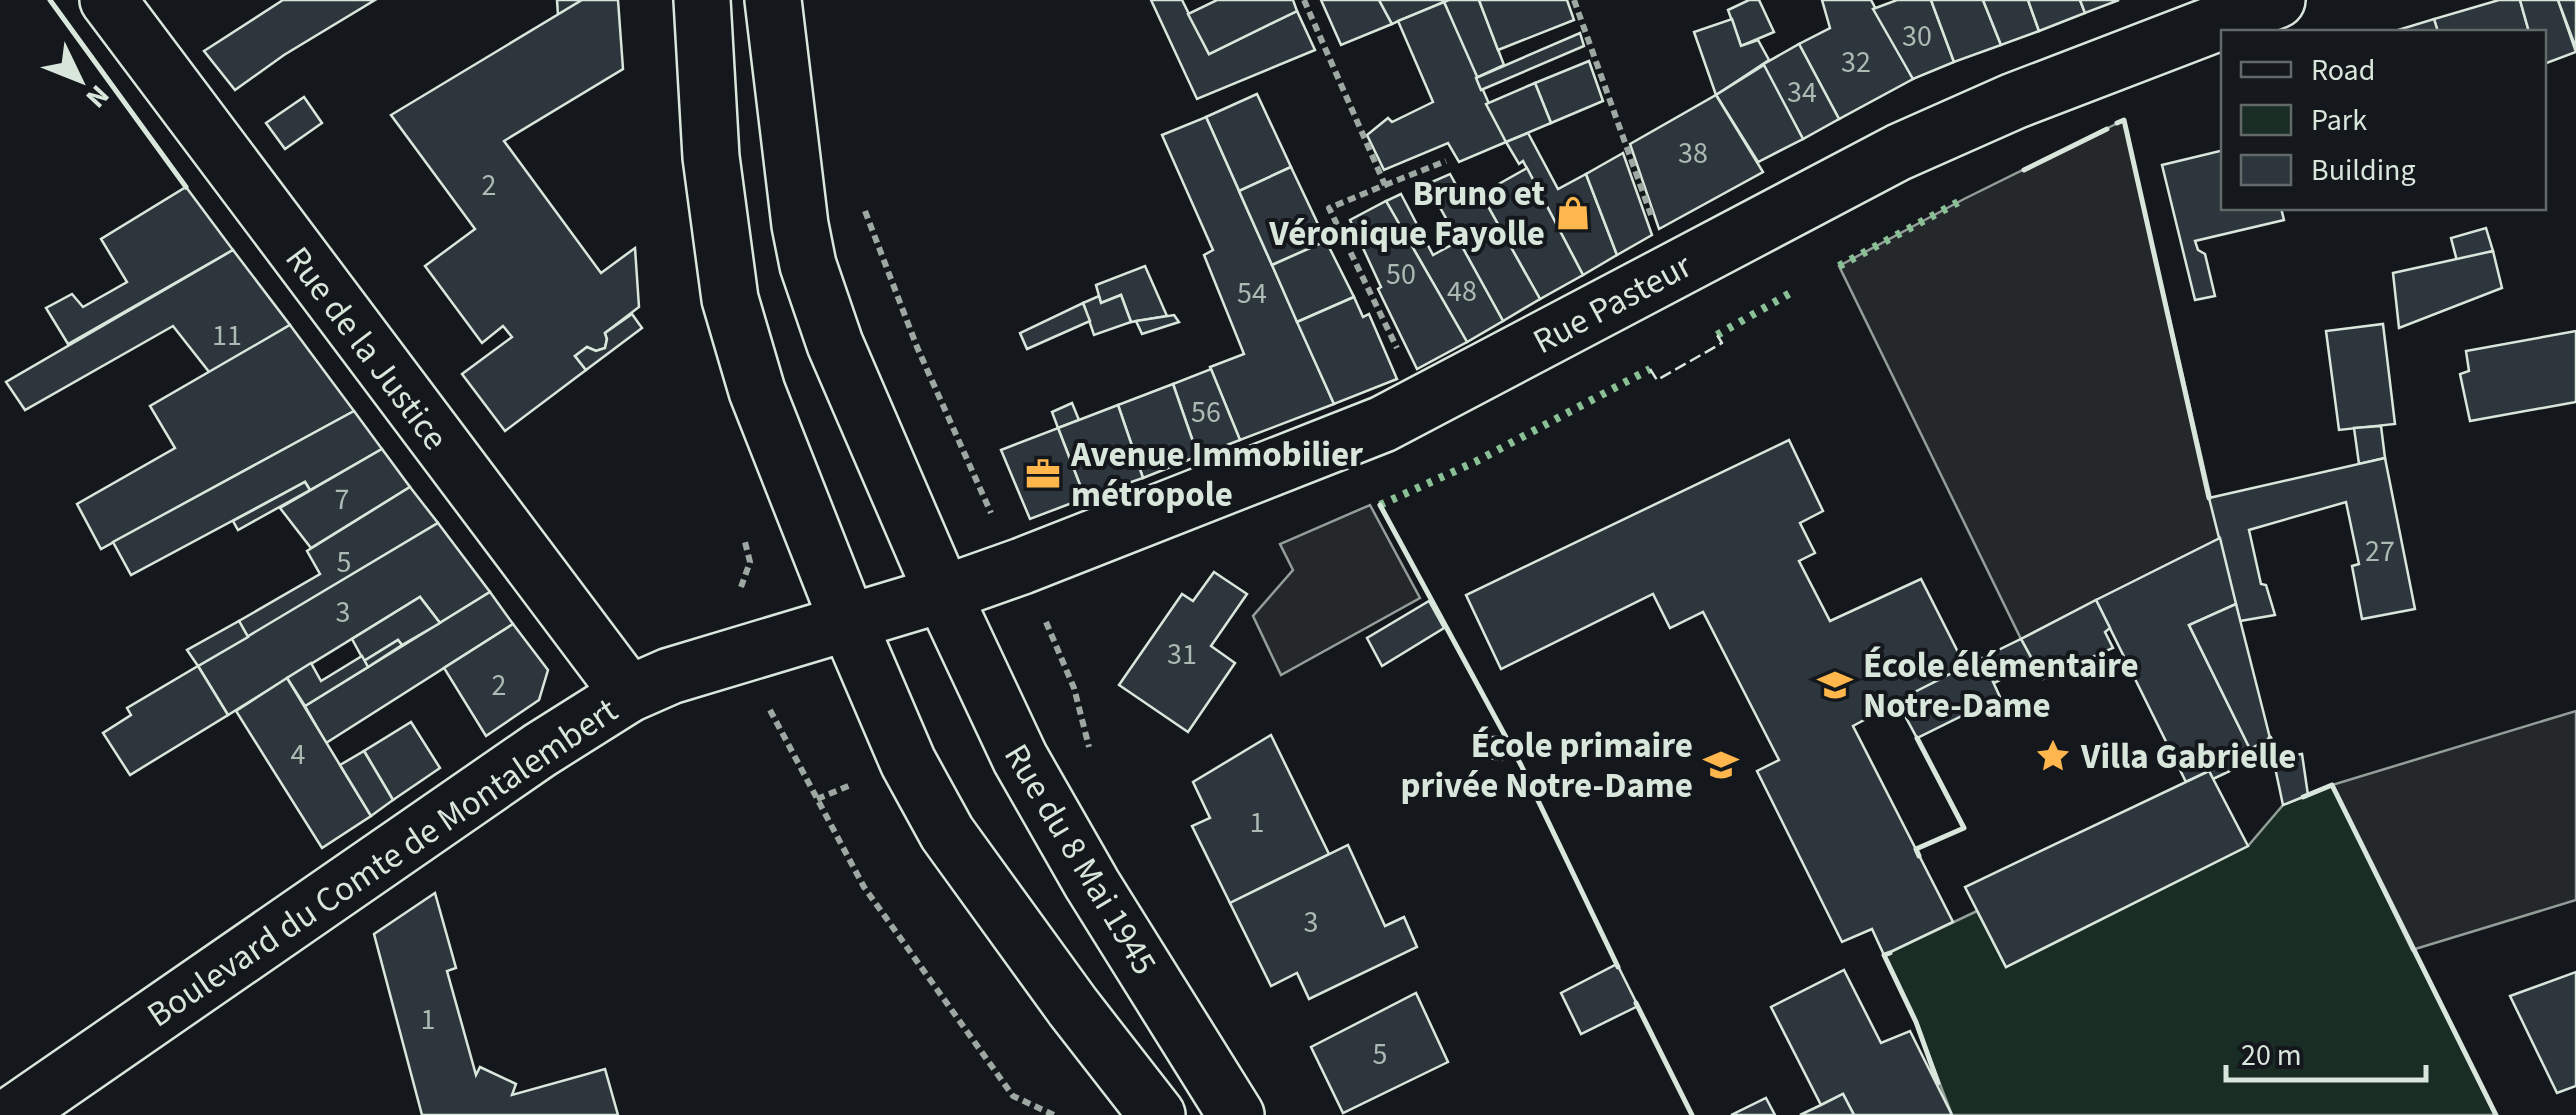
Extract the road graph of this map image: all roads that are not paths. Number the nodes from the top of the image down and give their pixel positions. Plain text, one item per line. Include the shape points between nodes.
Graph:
1 (108, 0) edge
2 (702, 0) edge
3 (772, 0) edge
4 (2276, 0) edge
5 (943, 594) junction
6 (848, 622) junction
7 (628, 694) junction
8 (12, 1115) edge
9 (1157, 1115) edge
10 (1236, 1115) edge

1 - 7 street, Rue de la Justice
2 - 6 street via 711,157 730,300 757,391
3 - 5 street, Rue du 8 Mai 1945 via 808,265 835,344
4 - 5 street, Rue Pasteur via 1900,152 1424,404 1284,465
5 - 6 street, Boulevard du Comte de Montalembert
5 - 10 street, Rue du 8 Mai 1945 via 1044,803
6 - 7 street, Boulevard du Comte de Montalembert
6 - 9 street via 908,762 947,832
7 - 8 street, Boulevard du Comte de Montalembert

